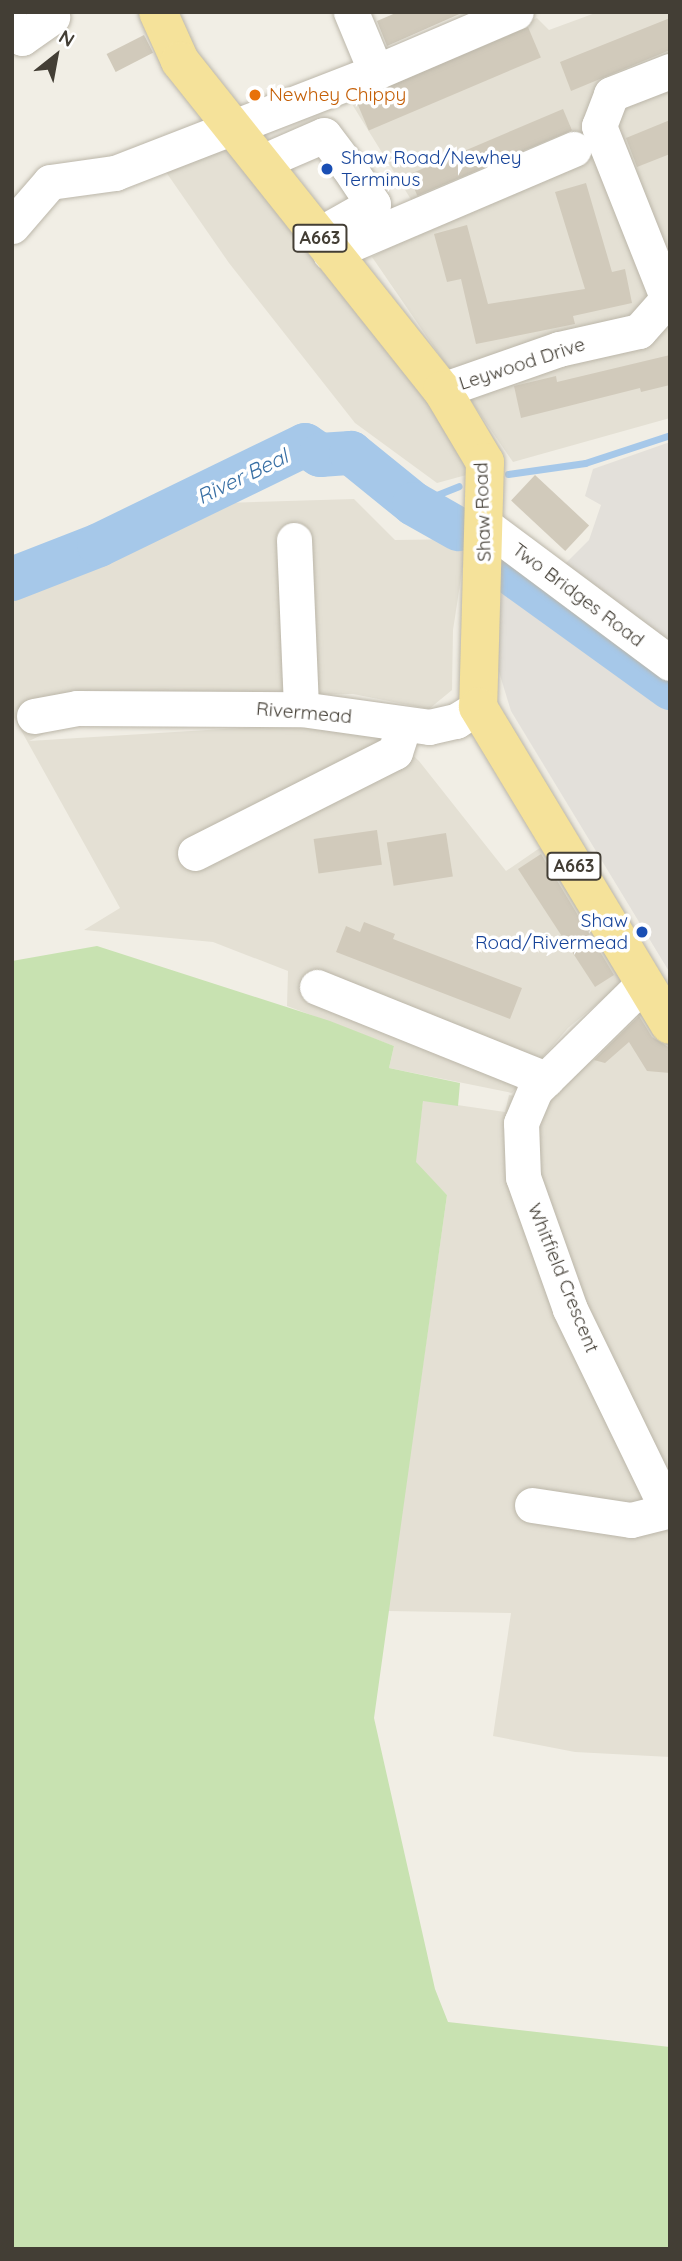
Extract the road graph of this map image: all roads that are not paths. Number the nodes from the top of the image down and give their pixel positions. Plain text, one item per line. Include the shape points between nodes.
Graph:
1 (158, 12) edge
2 (351, 12) edge
3 (516, 12) edge
4 (52, 17) dead end
5 (12, 24) edge
6 (670, 71) edge
7 (376, 72) junction
8 (237, 127) junction
9 (574, 149) dead end
10 (264, 161) junction
11 (12, 226) edge
12 (324, 244) junction
13 (668, 297) edge
14 (442, 390) junction
15 (486, 526) junction
16 (293, 540) dead end
17 (670, 663) edge
18 (478, 707) junction
19 (301, 709) junction
20 (34, 716) dead end
21 (404, 724) junction
22 (195, 853) dead end
23 (645, 983) junction
24 (317, 987) dead end
25 (670, 1025) edge
26 (545, 1079) junction
27 (532, 1505) dead end

1 - 8 main road, Shaw Road / A663 via 180,61
2 - 7 street
3 - 7 street
4 - 5 street via 22,37
6 - 13 street via 611,94 599,126
7 - 8 street
8 - 10 main road, Shaw Road / A663
8 - 11 street via 115,173 50,182
9 - 12 street
10 - 12 main road, Shaw Road / A663
10 - 12 street via 324,135 373,204
12 - 14 main road, Shaw Road / A663
13 - 14 street, Leywood Drive via 639,331 559,349
14 - 15 main road, Shaw Road / A663 via 485,462
15 - 17 street, Two Bridges Road
15 - 18 main road, Shaw Road / A663
16 - 19 street
18 - 21 street, Rivermead via 442,724
18 - 23 main road, A663
19 - 20 street, Rivermead via 76,708
19 - 21 street, Rivermead
21 - 22 street via 395,752
23 - 25 main road, A663
23 - 26 street, Whitfield Crescent
24 - 26 street
26 - 27 street, Whitfield Crescent via 535,1090 521,1123 523,1177 570,1309 668,1511 631,1520

